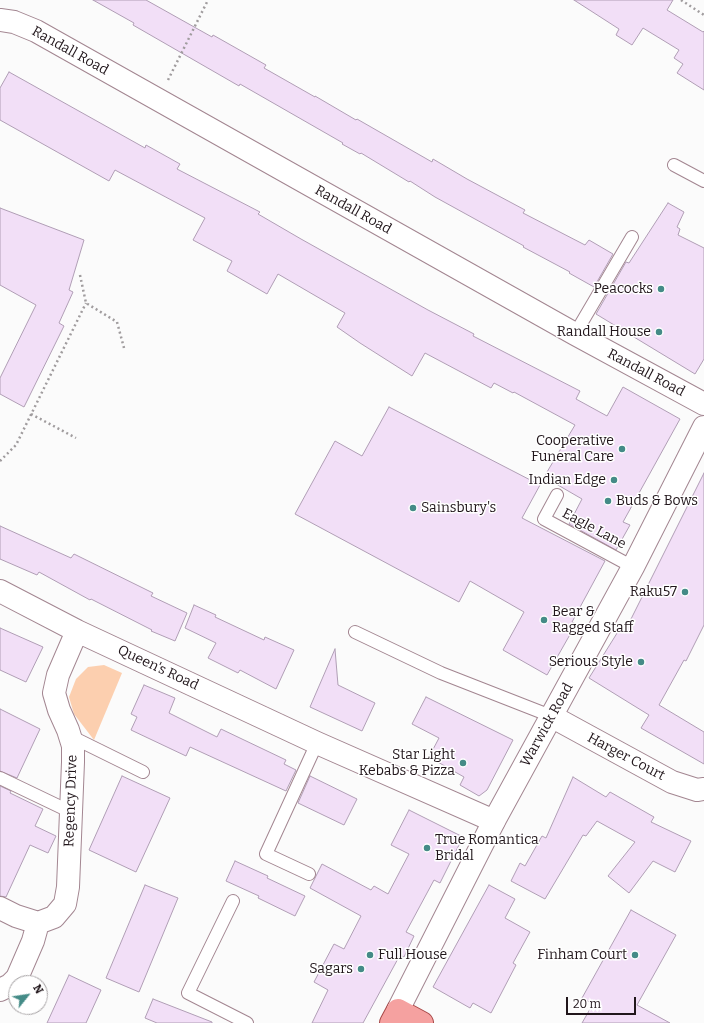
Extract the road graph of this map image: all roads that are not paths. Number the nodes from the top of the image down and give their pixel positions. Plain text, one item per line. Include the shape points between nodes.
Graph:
1 (0, 20) edge
2 (674, 165) dead end
3 (703, 177) edge
4 (632, 237) dead end
5 (575, 334) junction
6 (704, 404) edge
7 (704, 427) edge
8 (698, 450) edge
9 (557, 495) dead end
10 (633, 567) junction
11 (0, 591) edge
12 (77, 631) junction
13 (355, 632) dead end
14 (551, 716) junction
15 (70, 736) junction
16 (317, 743) junction
17 (143, 772) dead end
18 (0, 778) edge
19 (704, 789) edge
20 (71, 812) junction
21 (494, 821) junction
22 (309, 874) dead end
23 (233, 901) dead end
24 (0, 908) edge
25 (38, 923) junction
26 (0, 990) edge
27 (394, 1017) edge
28 (248, 1023) edge
29 (422, 1023) edge

1 - 5 street, Randall Road via 14,22 36,31
2 - 3 lane
4 - 5 lane
5 - 6 street, Randall Road
7 - 8 street, Warwick Road
8 - 10 street, Warwick Road
9 - 10 lane, Eagle Lane via 544,519
10 - 14 street, Warwick Road
11 - 12 street, Queen's Road
12 - 15 street, Regency Drive via 58,675 54,693
12 - 16 street, Queen's Road
13 - 14 lane via 441,673
14 - 19 street, Harger Court via 672,782 697,790
14 - 21 street, Warwick Road
15 - 17 lane
15 - 20 street, Regency Drive via 73,746
16 - 21 street, Queen's Road
16 - 22 lane via 266,854
18 - 20 lane
20 - 25 street, Regency Drive via 65,904 54,917
21 - 27 street, Warwick Road
23 - 28 lane via 188,993
24 - 25 street
25 - 26 street via 34,941 17,978
27 - 29 main road

